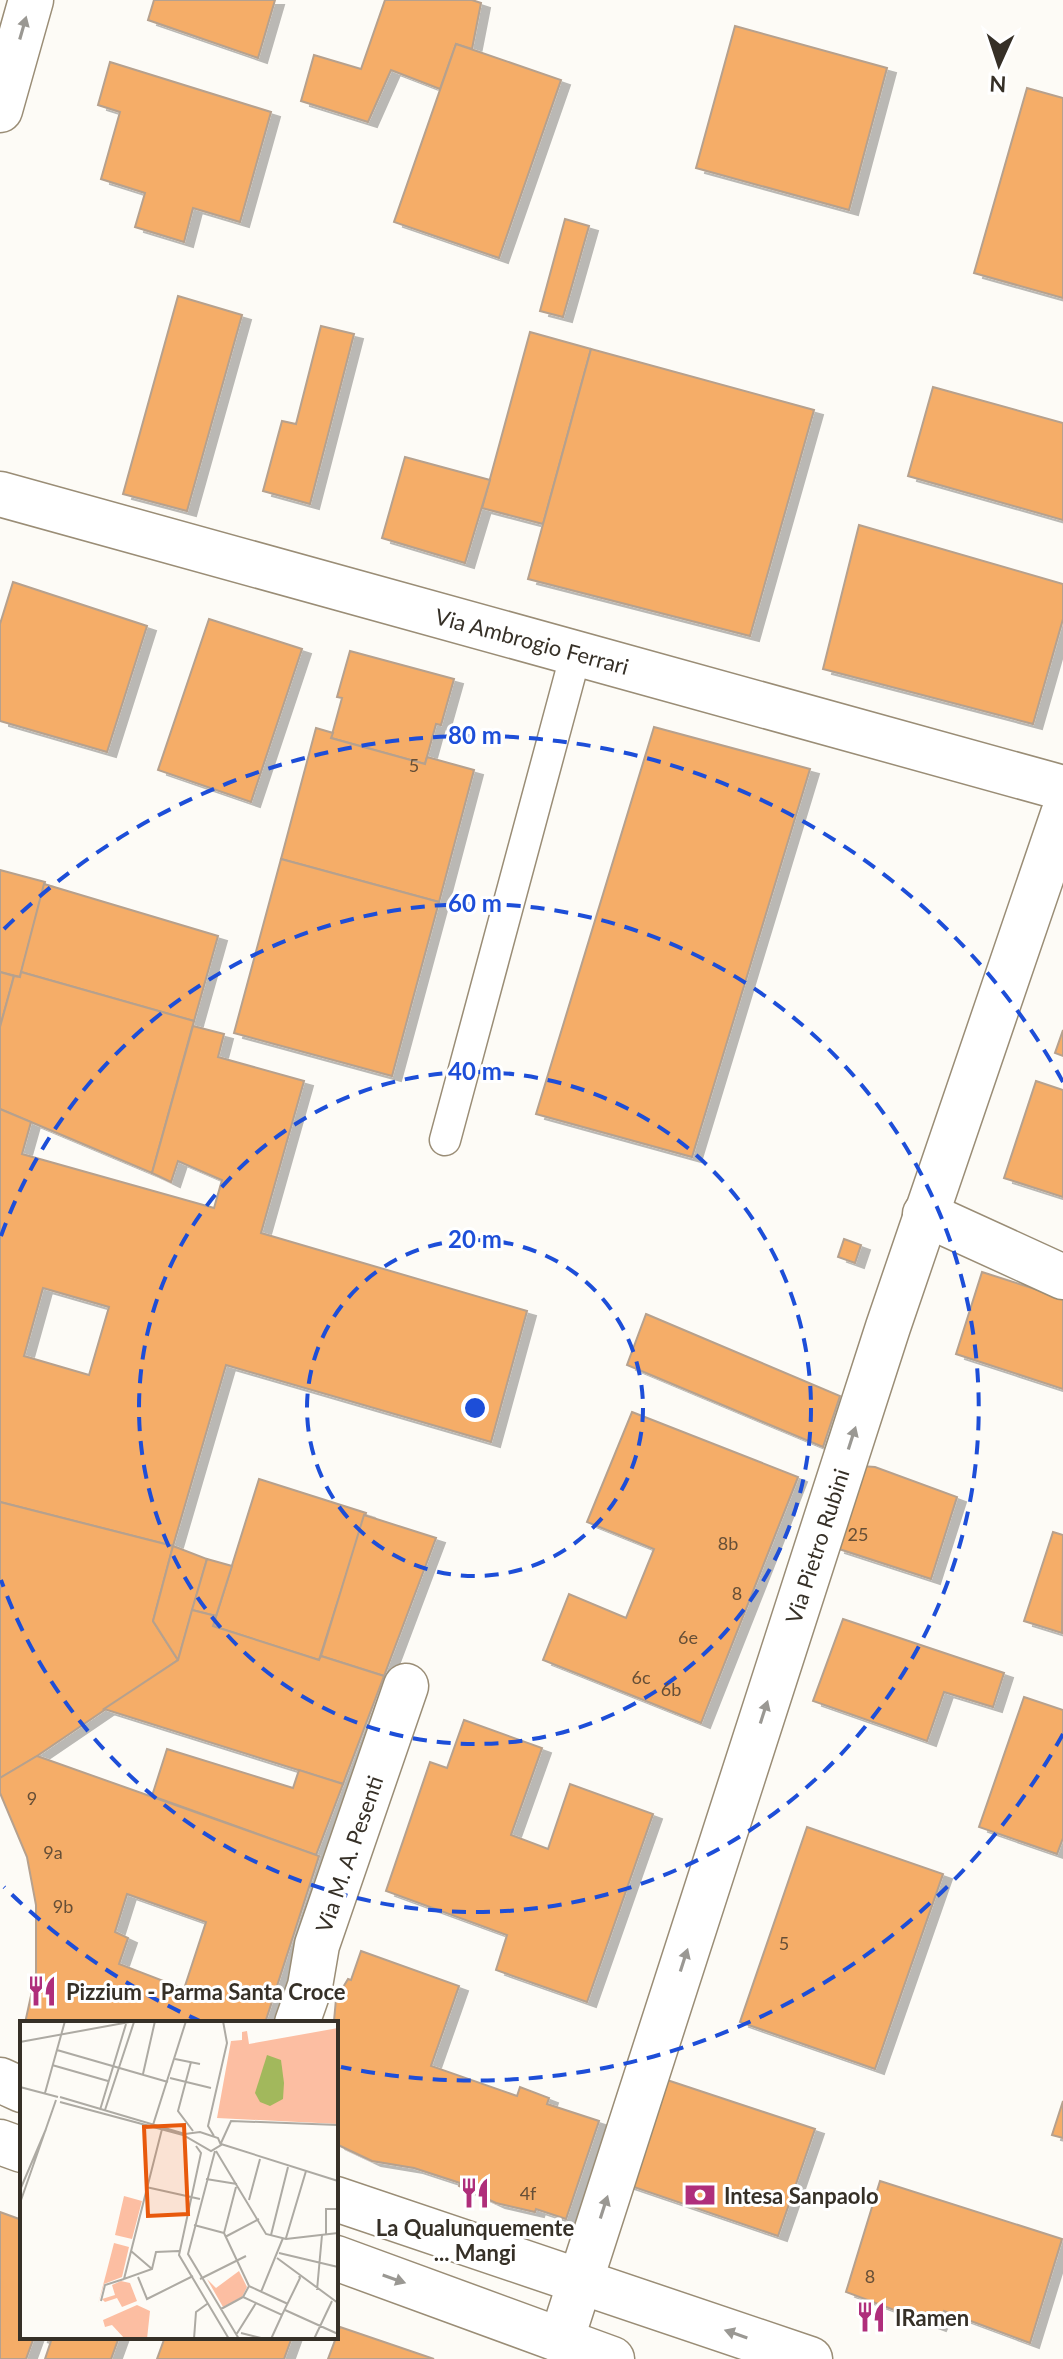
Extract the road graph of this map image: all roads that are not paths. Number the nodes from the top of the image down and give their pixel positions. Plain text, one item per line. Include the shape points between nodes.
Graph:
1 (31, 0) edge
2 (0, 110) edge
3 (0, 494) edge
4 (576, 653) junction
5 (1063, 788) edge
6 (1063, 814) edge
7 (445, 1140) dead end
8 (925, 1214) junction
9 (1063, 1277) edge
10 (406, 1686) dead end
11 (298, 2021) edge
12 (0, 2080) edge
13 (20, 2089) edge
14 (0, 2142) edge
15 (20, 2149) edge
16 (338, 2200) edge
17 (338, 2259) edge
18 (580, 2281) junction
19 (561, 2341) junction
20 (612, 2359) edge
21 (810, 2359) edge

2 -> 1 street
3 - 4 street, Via Ambrogio Ferrari
4 - 5 street, Via Ambrogio Ferrari
4 - 7 lane
6 - 8 street, Via Pietro Rubini
8 - 9 street
18 -> 8 street, Via Pietro Rubini
10 - 11 street, Via M. A. Pesenti via 317,1945
12 - 13 street
14 - 15 street
16 - 18 street
17 -> 19 street
18 - 19 street, Via Pietro Rubini
21 -> 18 street
19 - 20 street

